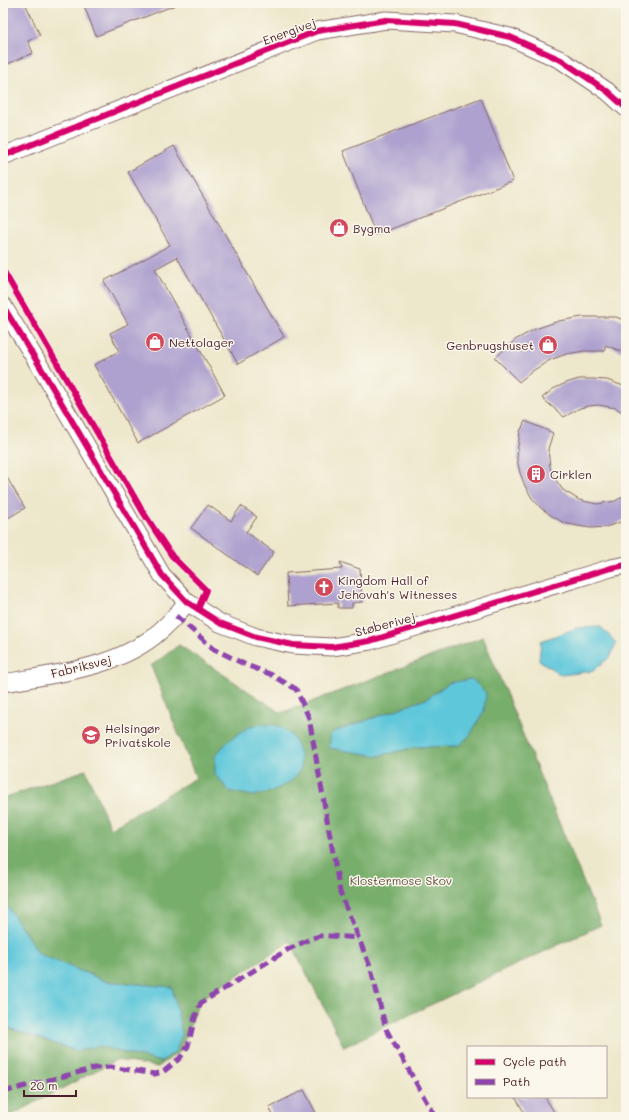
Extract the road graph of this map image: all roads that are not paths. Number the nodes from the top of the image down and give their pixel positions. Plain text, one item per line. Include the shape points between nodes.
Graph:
1 (626, 108) edge
2 (3, 156) edge
3 (3, 306) edge
4 (626, 565) edge
5 (187, 602) junction
6 (3, 683) edge

1 - 2 street, Energivej via 608,91 561,60 510,37 455,24 386,20 317,31
3 - 5 street, Støberivej via 162,575
4 - 5 street, Støberivej via 370,641 332,647 294,645 256,638 220,623
5 - 6 street, Fabriksvej via 153,637 106,662

